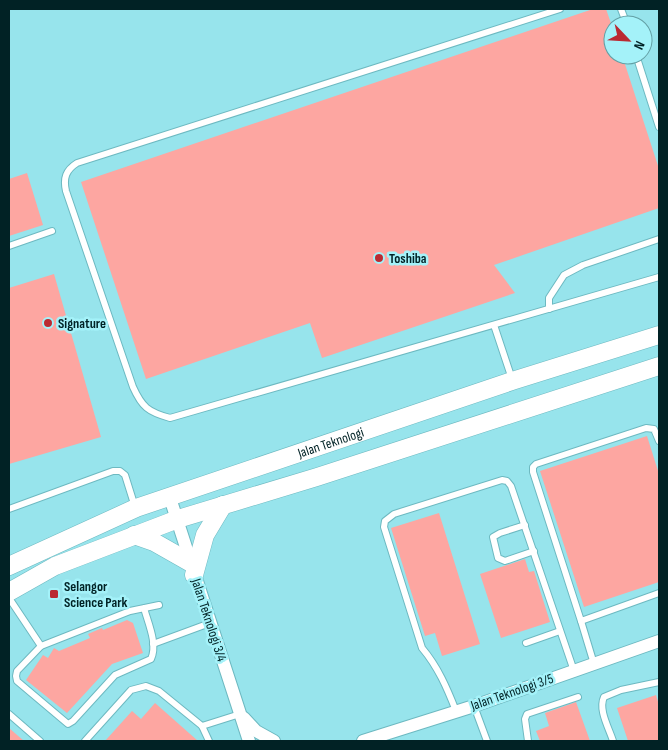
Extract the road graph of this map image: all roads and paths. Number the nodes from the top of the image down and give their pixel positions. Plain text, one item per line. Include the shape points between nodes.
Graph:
1 (560, 9) edge
2 (639, 65) edge
3 (659, 126) edge
4 (52, 231) dead end
5 (659, 239) edge
6 (9, 246) edge
7 (659, 277) edge
8 (549, 309) junction
9 (494, 326) junction
10 (659, 335) edge
11 (659, 366) edge
12 (512, 381) junction
13 (659, 441) edge
14 (170, 498) junction
15 (223, 505) junction
16 (136, 508) junction
17 (9, 509) edge
18 (178, 519) junction
19 (525, 525) junction
20 (134, 535) junction
21 (534, 551) junction
22 (9, 566) edge
23 (192, 569) junction
24 (9, 592) edge
25 (659, 593) edge
26 (9, 598) edge
27 (159, 606) dead end
28 (144, 608) junction
29 (581, 621) junction
30 (210, 623) junction
31 (560, 631) junction
32 (659, 641) edge
33 (526, 643) dead end
34 (153, 644) junction
35 (41, 646) junction
36 (594, 664) junction
37 (574, 671) junction
38 (659, 682) edge
39 (578, 697) dead end
40 (474, 706) junction
41 (456, 711) junction
42 (9, 714) edge
43 (240, 714) junction
44 (202, 726) junction
45 (247, 740) edge
46 (40, 741) edge
47 (85, 741) edge
48 (209, 741) edge
49 (274, 741) edge
50 (363, 741) edge
51 (487, 741) edge
52 (528, 741) edge
53 (613, 741) edge

1 - 9 lane via 77,162 70,167 64,182 133,387 140,402 157,414 170,418
2 - 3 lane
4 - 6 lane
5 - 8 lane via 583,265 564,275 549,298
7 - 8 lane
8 - 9 lane
9 - 12 lane
10 - 12 street, Jalan Teknologi
11 - 15 street, Jalan Teknologi
12 - 14 street, Jalan Teknologi
13 - 29 lane via 654,429 646,428 534,467 533,478
14 - 16 street, Jalan Teknologi
14 - 18 street, Jalan Teknologi 3/4
15 - 18 street, Jalan Teknologi
15 - 23 street via 205,535
16 - 17 lane via 125,475 114,471
16 - 22 street, Jalan Teknologi
18 - 20 street, Jalan Teknologi
18 - 23 street, Jalan Teknologi 3/4
19 - 21 lane
19 - 21 lane via 493,538 498,558 505,561
19 - 41 lane via 511,486 502,480 394,514 385,521 384,527 422,648 444,680
20 - 23 street via 154,542
20 - 24 street, Jalan Teknologi via 55,566
21 - 31 lane
23 - 30 street, Jalan Teknologi 3/4
25 - 29 lane
26 - 35 lane
27 - 28 lane
28 - 34 lane
28 - 35 lane
29 - 36 lane
30 - 34 lane
30 - 43 street, Jalan Teknologi 3/4
31 - 33 lane
31 - 37 lane
32 - 36 street, Jalan Teknologi 3/5
34 - 35 lane via 151,659 115,675 68,724 17,681 17,671
36 - 37 street, Jalan Teknologi 3/5
37 - 40 street, Jalan Teknologi 3/5
38 - 53 lane via 604,696 603,712
39 - 52 lane via 527,714
40 - 41 street, Jalan Teknologi 3/5
40 - 51 lane
41 - 50 street, Jalan Teknologi 3/5
42 - 46 lane
43 - 44 lane
43 - 45 street, Jalan Teknologi 3/4
43 - 49 street via 256,731
44 - 47 lane via 159,691 146,686 131,690
44 - 48 lane

